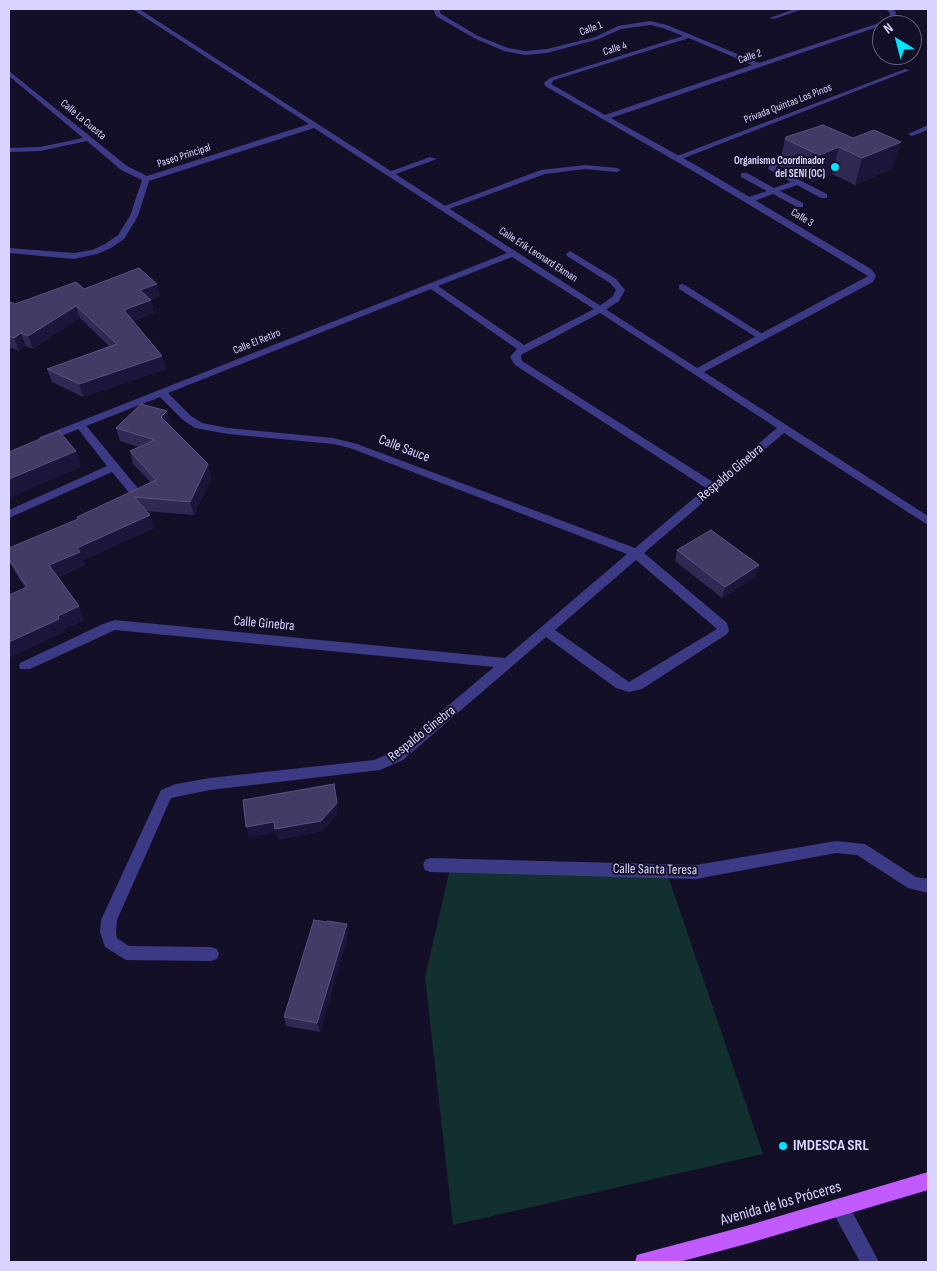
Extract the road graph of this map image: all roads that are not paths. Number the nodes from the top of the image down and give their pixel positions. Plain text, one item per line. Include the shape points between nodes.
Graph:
1 (136, 9) edge
2 (436, 9) edge
3 (800, 9) edge
4 (889, 9) edge
5 (772, 18) dead end
6 (690, 36) junction
7 (757, 65) junction
8 (907, 70) dead end
9 (9, 72) edge
10 (547, 82) joint
11 (604, 118) junction
12 (314, 125) junction
13 (928, 127) edge
14 (912, 134) dead end
15 (88, 138) junction
16 (9, 150) edge
17 (800, 152) edge
18 (676, 158) junction
19 (433, 159) dead end
20 (617, 170) dead end
21 (390, 173) junction
22 (744, 175) dead end
23 (146, 179) junction
24 (797, 182) junction
25 (774, 191) junction
26 (824, 196) dead end
27 (749, 200) junction
28 (800, 205) dead end
29 (443, 208) junction
30 (9, 251) edge
31 (514, 253) junction
32 (570, 254) dead end
33 (432, 286) junction
34 (682, 287) dead end
35 (601, 309) junction
36 (762, 337) junction
37 (523, 349) junction
38 (698, 371) junction
39 (162, 393) junction
40 (80, 425) junction
41 (783, 428) junction
42 (35, 443) edge
43 (114, 467) junction
44 (713, 488) junction
45 (122, 506) edge
46 (9, 514) edge
47 (928, 521) edge
48 (636, 553) junction
49 (546, 630) junction
50 (508, 663) junction
51 (26, 666) dead end
52 (430, 865) dead end
53 (928, 886) edge
54 (211, 954) dead end
55 (928, 1181) edge
56 (839, 1207) junction
57 (644, 1262) edge
58 (870, 1262) edge

1 - 12 street, Calle Erik Leonard Ekman
2 - 6 street, Calle 1 via 438,14 476,37 506,50 526,53 564,48 638,23 665,26
3 - 5 street
4 - 7 street, Calle 2 via 893,12 892,19 884,23
6 - 7 street, Calle 1
6 - 10 street, Calle 4
7 - 11 street, Calle 2
8 - 18 street, Privada Quintas Los Pinos
9 - 15 street, Calle La Cuesta
10 - 11 street, Calle 3 via 548,86
11 - 18 street, Calle 3
12 - 21 street, Calle Erik Leonard Ekman
12 - 23 street, Paseo Principal
13 - 14 street
15 - 16 street via 40,149
15 - 23 street, Calle La Cuesta via 124,168
17 - 24 street via 776,161 772,169
18 - 27 street, Calle 3
19 - 21 street
20 - 29 street via 585,168 544,172
21 - 29 street, Calle Erik Leonard Ekman
22 - 25 street
23 - 30 street, Paseo Principal via 134,216 121,237 108,246 74,256
24 - 25 street
24 - 26 street
25 - 27 street
25 - 28 street
27 - 36 street, Calle 3 via 872,276 870,280
29 - 31 street, Calle Erik Leonard Ekman
31 - 33 street, Calle El Retiro
31 - 35 street, Calle Erik Leonard Ekman
32 - 35 street via 622,290
33 - 37 street
33 - 39 street, Calle El Retiro
34 - 36 street
35 - 37 street
35 - 38 street, Calle Erik Leonard Ekman
36 - 38 street, Calle 3
37 - 44 street via 515,358 518,363
38 - 41 street, Calle Erik Leonard Ekman
39 - 40 street, Calle El Retiro
39 - 48 street, Calle Sauce via 199,426 353,446
40 - 42 street, Calle El Retiro
40 - 43 street
41 - 44 street, Respaldo Ginebra
41 - 47 street, Calle Erik Leonard Ekman
43 - 45 street via 137,494 135,499
43 - 46 street
44 - 48 street, Respaldo Ginebra
48 - 49 street, Respaldo Ginebra
48 - 49 street, Calle Sauce via 719,621 723,631 629,687
49 - 50 street, Respaldo Ginebra
50 - 51 street, Calle Ginebra via 115,625
50 - 54 street, Respaldo Ginebra via 412,746 386,763 210,784 166,794 109,920 108,932 111,942 126,953
52 - 53 street, Calle Santa Teresa via 696,872 836,847 860,848 913,884
55 - 56 main road, Avenida de los Próceres
56 - 57 main road, Avenida de los Próceres
56 - 58 street

